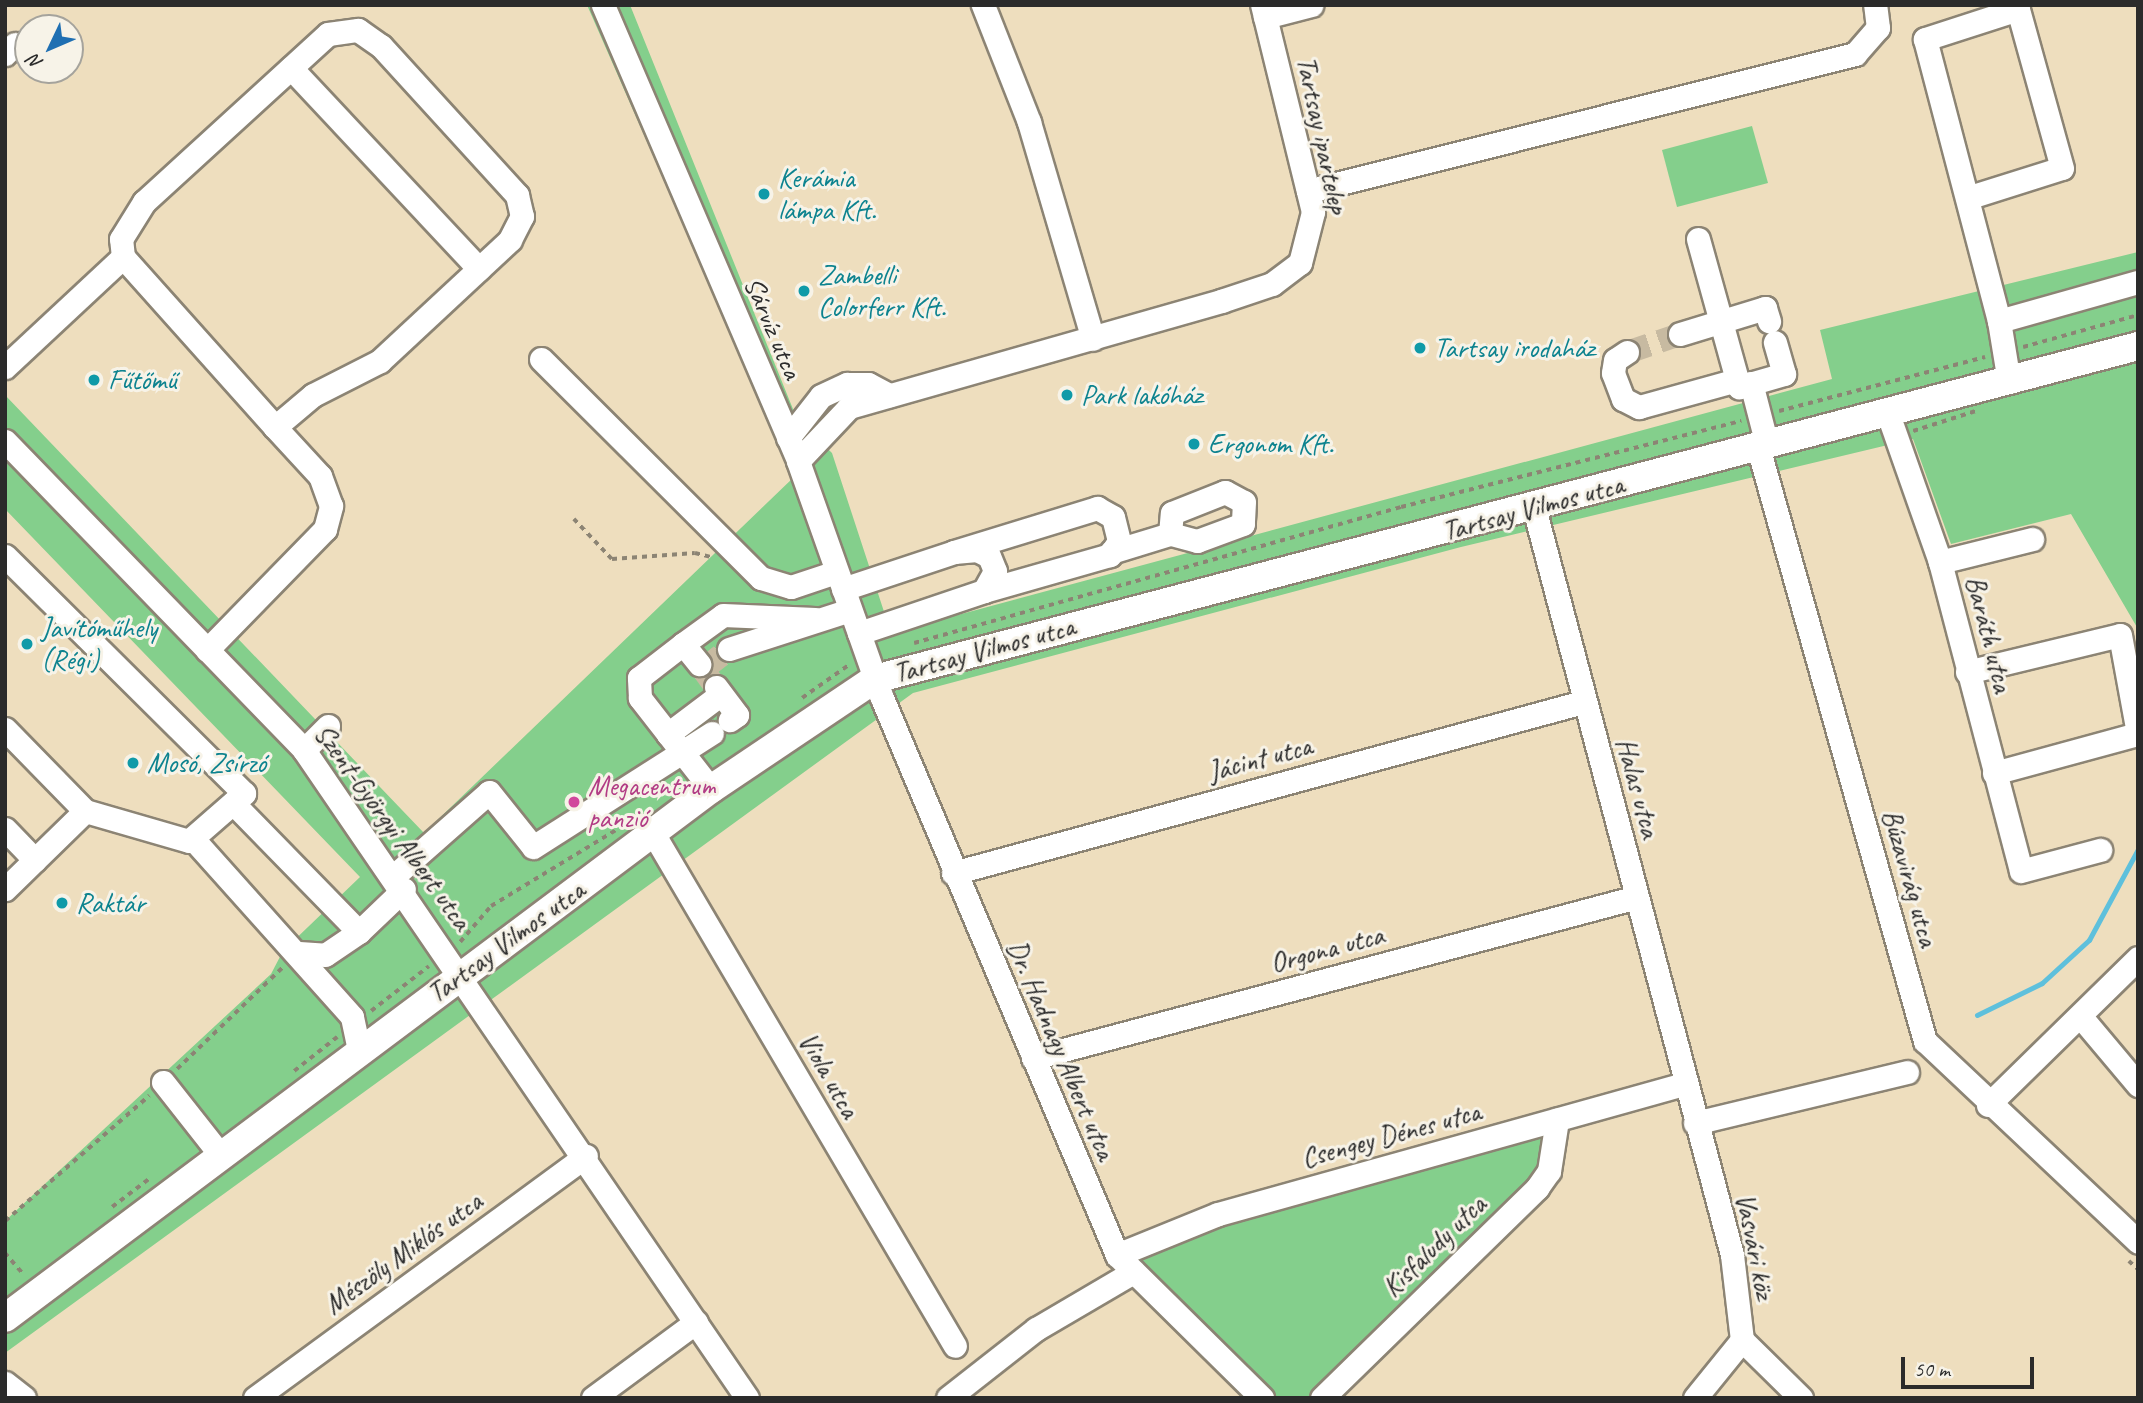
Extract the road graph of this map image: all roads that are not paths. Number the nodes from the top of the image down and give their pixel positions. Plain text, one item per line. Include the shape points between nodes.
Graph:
1 (603, 5) edge
2 (983, 5) edge
3 (1311, 5) edge
4 (1875, 5) edge
5 (1264, 11) edge
6 (291, 68) junction
7 (1308, 191) junction
8 (1970, 197) junction
9 (1698, 239) dead end
10 (123, 257) junction
11 (479, 269) junction
12 (2138, 282) edge
13 (1720, 321) junction
14 (1999, 321) junction
15 (1680, 334) tunnel mouth
16 (1093, 340) junction
17 (2138, 346) edge
18 (1627, 352) dead end
19 (541, 359) dead end
20 (5, 367) edge
21 (1744, 382) junction
22 (2009, 382) junction
23 (889, 395) junction
24 (1888, 414) junction
25 (275, 427) junction
26 (788, 438) junction
27 (5, 440) edge
28 (1763, 446) junction
29 (798, 461) junction
30 (1534, 508) junction
31 (1170, 534) dead end
32 (2032, 539) dead end
33 (954, 552) junction
34 (1111, 552) junction
35 (5, 556) edge
36 (1940, 562) junction
37 (843, 590) junction
38 (984, 591) junction
39 (815, 620) junction
40 (859, 633) junction
41 (684, 644) junction
42 (729, 649) tunnel mouth
43 (207, 650) junction
44 (699, 664) dead end
45 (1967, 672) junction
46 (876, 679) junction
47 (1583, 702) junction
48 (328, 726) dead end
49 (5, 729) edge
50 (2138, 733) edge
51 (668, 734) junction
52 (304, 750) junction
53 (683, 754) junction
54 (1994, 773) junction
55 (711, 789) junction
56 (233, 803) junction
57 (85, 811) junction
58 (5, 829) edge
59 (653, 834) junction
60 (194, 840) junction
61 (2100, 850) dead end
62 (35, 860) junction
63 (953, 873) junction
64 (400, 882) junction
65 (5, 889) edge
66 (1637, 897) junction
67 (359, 932) junction
68 (2138, 958) edge
69 (296, 963) junction
70 (462, 975) junction
71 (2081, 1017) junction
72 (359, 1051) junction
73 (1033, 1058) junction
74 (1907, 1072) dead end
75 (2134, 1072) edge
76 (163, 1082) road end
77 (1685, 1084) junction
78 (1988, 1104) junction
79 (1557, 1120) junction
80 (1695, 1123) junction
81 (586, 1156) junction
82 (222, 1157) junction
83 (2138, 1242) edge
84 (1125, 1263) junction
85 (5, 1318) edge
86 (696, 1322) junction
87 (1742, 1340) junction
88 (954, 1346) dead end
89 (5, 1383) edge
90 (24, 1398) edge
91 (255, 1398) edge
92 (593, 1398) edge
93 (747, 1398) edge
94 (948, 1398) edge
95 (1262, 1398) edge
96 (1322, 1398) edge
97 (1695, 1398) edge
98 (1801, 1398) edge

1 - 26 street, Sárvíz utca
2 - 16 street via 1029,122
3 - 5 street
4 - 7 street via 1878,28 1855,54
5 - 7 street, Tartsay ipartelep
6 - 10 street via 144,202 121,239
6 - 11 street
6 - 11 street via 328,34 358,30 381,46 517,195 518,229
7 - 16 street, Tartsay ipartelep via 1311,239 1300,263 1282,278
8 - 8 street via 2062,168 2018,9 1925,39
8 - 14 street
9 - 13 street, Búzavirág utca
10 - 20 street
10 - 25 street
11 - 25 street via 380,361 313,395
12 - 14 street
13 - 15 street
13 - 21 street, Búzavirág utca
13 - 21 street via 1765,308 1784,374
14 - 22 street
16 - 23 street, Tartsay ipartelep
17 - 22 main road, Tartsay Vilmos utca
18 - 21 street via 1615,360 1613,373 1623,399 1639,407
19 - 37 street via 738,556 781,586
21 - 28 street, Búzavirág utca via 1760,416
22 - 24 main road, Tartsay Vilmos utca
23 - 26 street via 868,384 847,384 821,396
23 - 29 street, Tartsay ipartelep via 849,407
24 - 28 main road, Tartsay Vilmos utca
24 - 36 street, Baráth utca
25 - 43 street via 320,476 331,506 328,522
26 - 29 street, Sárvíz utca
27 - 43 street, Szent-Györgyi Albert utca
28 - 30 main road, Tartsay Vilmos utca
28 - 78 street, Búzavirág utca via 1925,1041
29 - 37 street, Sárvíz utca
30 - 46 main road, Tartsay Vilmos utca
30 - 47 street, Halas utca
31 - 34 street
32 - 36 street
33 - 34 street via 1097,508 1113,517 1119,541
33 - 37 street
33 - 38 street via 989,556 995,571
34 - 38 street
35 - 56 street via 244,793
36 - 45 street, Baráth utca
37 - 39 street
37 - 40 street, Sárvíz utca
38 - 40 street
39 - 41 street via 723,615
39 - 42 street
40 - 46 street, Sárvíz utca
41 - 44 street
41 - 51 street via 637,683 640,698
43 - 52 street, Szent-Györgyi Albert utca
45 - 50 street via 2119,635
45 - 54 street, Baráth utca
46 - 55 main road, Tartsay Vilmos utca
46 - 63 street, Dr. Hadnagy Albert utca
47 - 63 street, Jácint utca
47 - 66 street, Halas utca
48 - 52 street
49 - 57 street
50 - 54 street
51 - 53 street
51 - 53 street via 719,690 737,715
52 - 64 street, Szent-Györgyi Albert utca
53 - 55 street
53 - 64 street via 663,759 533,847 489,792
54 - 61 street, Baráth utca via 2021,871
55 - 59 main road, Tartsay Vilmos utca
56 - 60 street
56 - 67 street
57 - 60 street via 180,841
57 - 62 street
58 - 62 street
59 - 70 main road, Tartsay Vilmos utca
59 - 88 street, Viola utca
60 - 69 street
62 - 65 street
63 - 73 street, Dr. Hadnagy Albert utca
64 - 67 street
64 - 70 street, Szent-Györgyi Albert utca
66 - 73 street, Orgona utca
66 - 77 street, Halas utca
67 - 69 street via 335,951
68 - 71 street
69 - 72 street via 352,1017
70 - 72 main road, Tartsay Vilmos utca
70 - 81 street, Szent-Györgyi Albert utca
71 - 75 street
71 - 78 street
72 - 82 main road, Tartsay Vilmos utca
73 - 84 street, Dr. Hadnagy Albert utca
74 - 80 street
76 - 82 street
77 - 79 street, Csengey Dénes utca
77 - 80 street, Vasvári köz
78 - 83 street, Búzavirág utca
79 - 84 street, Csengey Dénes utca via 1218,1214
79 - 96 street, Kisfaludy utca via 1549,1171 1536,1188
80 - 87 street, Vasvári köz via 1732,1255
81 - 86 street, Szent-Györgyi Albert utca
81 - 91 street, Mészöly Miklós utca
82 - 85 main road, Tartsay Vilmos utca
84 - 94 street, Csengey Dénes utca
84 - 95 street, Dr. Hadnagy Albert utca
86 - 92 street
86 - 93 street, Szent-Györgyi Albert utca
87 - 97 street
87 - 98 street, Vasvári köz
89 - 90 street

